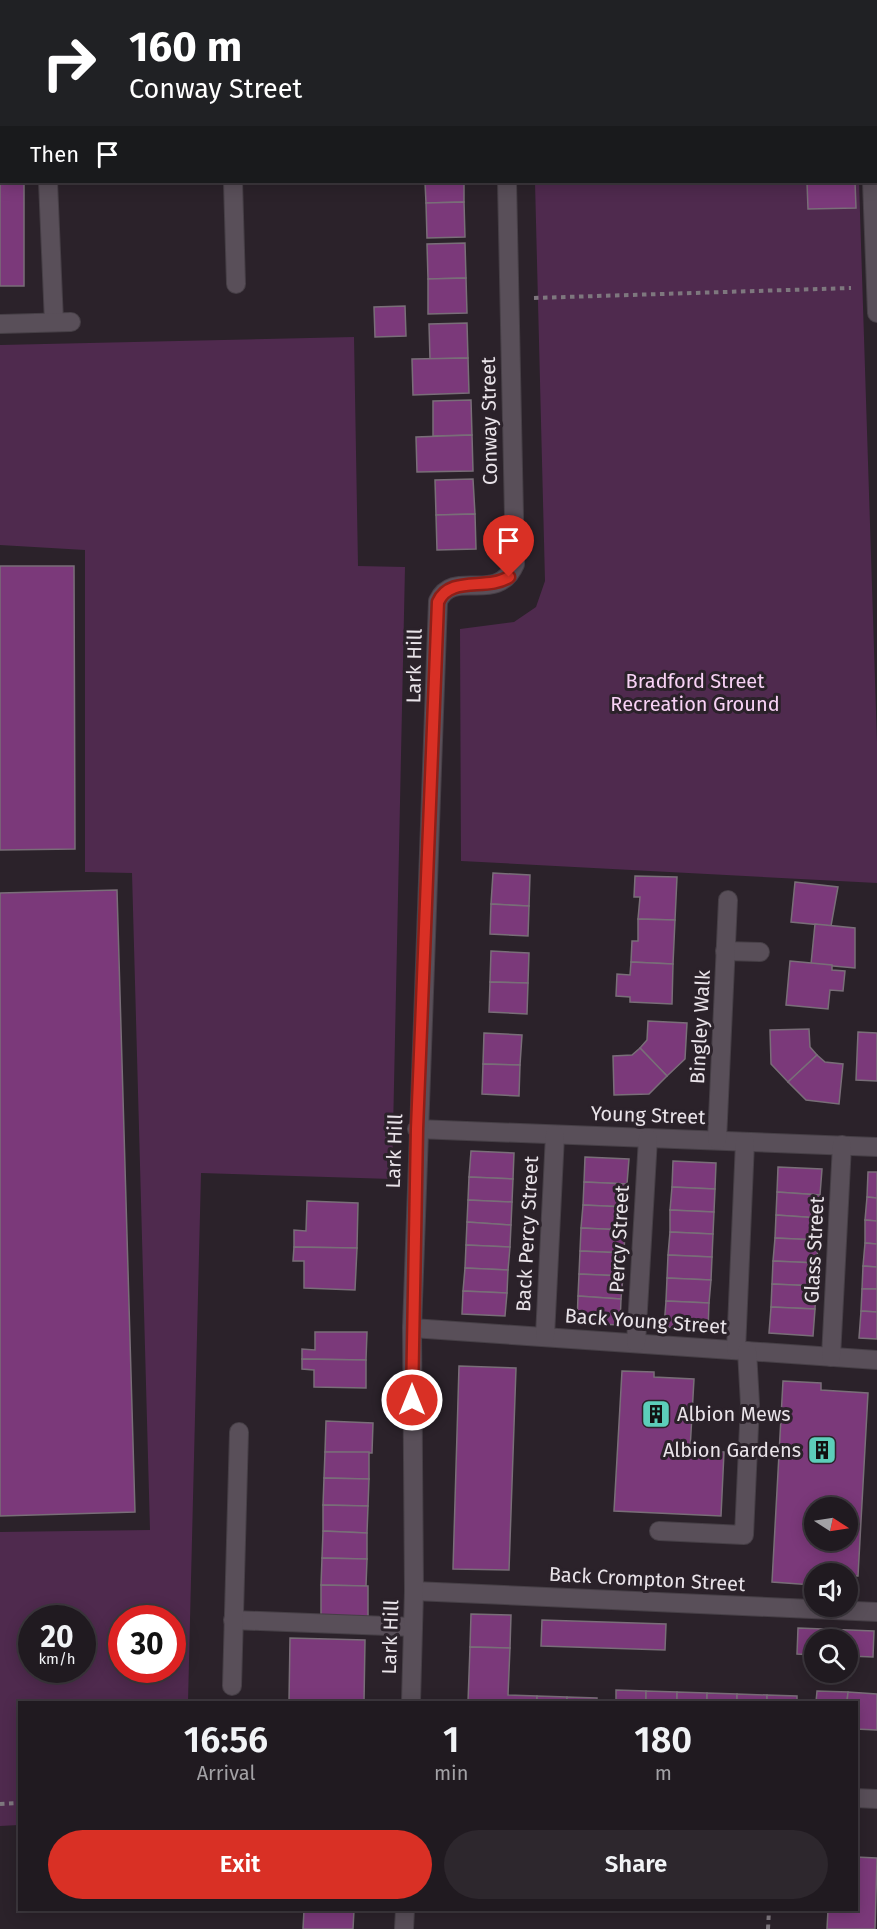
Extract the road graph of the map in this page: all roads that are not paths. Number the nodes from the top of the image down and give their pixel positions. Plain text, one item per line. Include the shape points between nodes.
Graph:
1 (48, 183) edge
2 (233, 183) edge
3 (507, 183) edge
4 (872, 183) edge
5 (236, 284) dead end
6 (876, 288) edge
7 (877, 313) edge
8 (0, 324) edge
9 (438, 602) joint
10 (728, 900) dead end
11 (725, 951) junction
12 (760, 952) dead end
13 (417, 1129) junction
14 (555, 1135) junction
15 (648, 1138) junction
16 (717, 1140) junction
17 (745, 1142) junction
18 (842, 1145) junction
19 (877, 1147) edge
20 (412, 1328) junction
21 (544, 1336) junction
22 (636, 1343) junction
23 (741, 1350) junction
24 (831, 1357) junction
25 (877, 1360) edge
26 (239, 1432) dead end
27 (659, 1531) dead end
28 (414, 1591) junction
29 (877, 1612) edge
30 (233, 1620) junction
31 (413, 1627) junction
32 (232, 1686) dead end
33 (411, 1701) edge
34 (858, 1798) edge
35 (877, 1798) edge
36 (405, 1911) edge
37 (404, 1929) edge

1 - 8 street via 62,322
2 - 5 street
3 - 9 street, Conway Street via 515,564 509,577 499,584 450,587 442,592
4 - 6 street
6 - 7 street
9 - 13 street, Lark Hill
10 - 11 street, Bingley Walk
11 - 12 street, Bingley Walk
11 - 16 street, Bingley Walk
13 - 14 street, Young Street
13 - 20 street, Lark Hill
14 - 15 street, Young Street
14 - 21 street, Back Percy Street
15 - 16 street, Young Street
15 - 22 street, Percy Street
16 - 17 street, Young Street
17 - 18 street, Young Street
17 - 23 street
18 - 19 street, Young Street
18 - 24 street, Glass Street
20 - 21 street, Back Young Street
20 - 28 street, Lark Hill
21 - 22 street, Back Young Street
22 - 23 street, Back Young Street
23 - 24 street, Back Young Street
23 - 27 street via 750,1404 744,1535
24 - 25 street, Back Young Street
26 - 30 street
28 - 29 street, Back Crompton Street
28 - 31 street, Lark Hill
30 - 31 street
30 - 32 street
31 - 33 street, Lark Hill
34 - 35 street
36 - 37 street

